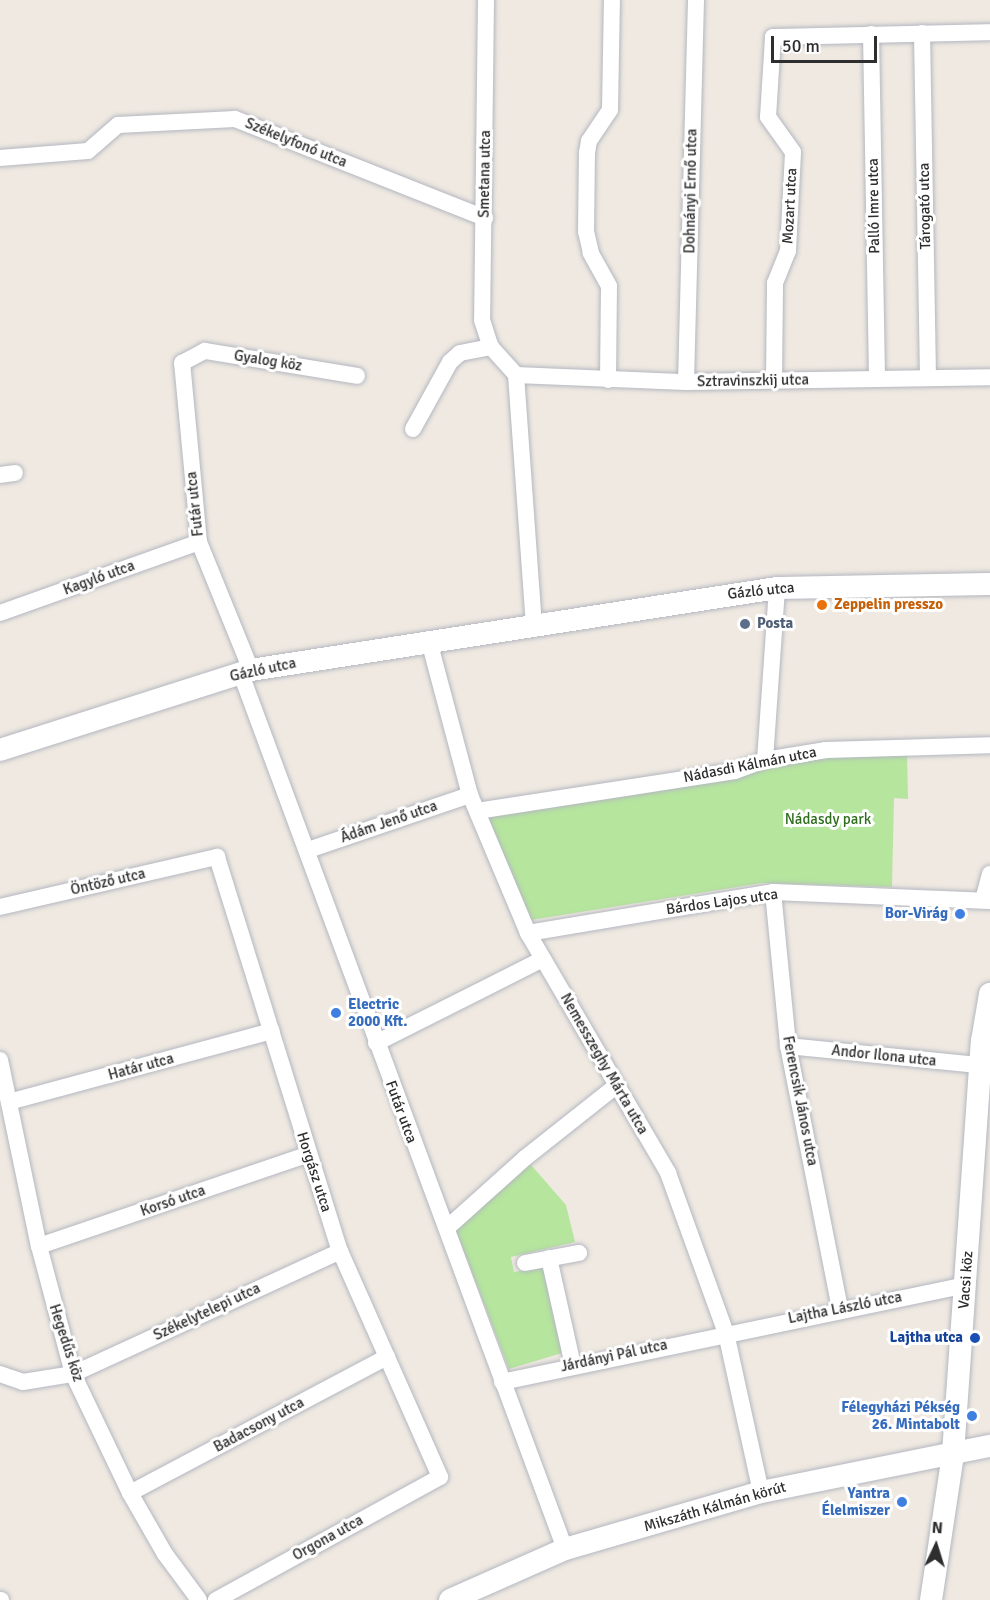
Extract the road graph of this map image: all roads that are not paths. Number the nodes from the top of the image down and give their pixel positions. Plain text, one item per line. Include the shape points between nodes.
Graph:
1 (486, 0) edge
2 (612, 0) edge
3 (696, 0) edge
4 (990, 32) edge
5 (922, 33) junction
6 (871, 34) junction
7 (0, 158) edge
8 (485, 218) junction
9 (490, 347) junction
10 (182, 363) joint
11 (516, 375) junction
12 (357, 376) dead end
13 (990, 377) edge
14 (877, 378) junction
15 (928, 378) junction
16 (608, 380) junction
17 (774, 381) junction
18 (686, 382) junction
19 (413, 429) dead end
20 (199, 542) junction
21 (990, 584) edge
22 (777, 588) junction
23 (0, 613) edge
24 (534, 625) junction
25 (429, 641) junction
26 (246, 672) junction
27 (990, 745) edge
28 (0, 750) edge
29 (765, 760) junction
30 (470, 795) junction
31 (477, 811) junction
32 (308, 850) junction
33 (217, 857) joint
34 (990, 874) edge
35 (773, 892) junction
36 (987, 900) edge
37 (0, 907) edge
38 (528, 933) junction
39 (543, 959) junction
40 (990, 994) edge
41 (272, 1031) junction
42 (986, 1041) edge
43 (376, 1042) junction
44 (788, 1046) junction
45 (0, 1060) edge
46 (981, 1065) junction
47 (616, 1086) junction
48 (7, 1114) edge
49 (307, 1155) junction
50 (447, 1228) junction
51 (39, 1246) junction
52 (340, 1251) junction
53 (579, 1253) dead end
54 (549, 1258) junction
55 (525, 1263) dead end
56 (965, 1285) junction
57 (840, 1308) junction
58 (726, 1333) junction
59 (387, 1357) junction
60 (573, 1365) junction
61 (0, 1374) edge
62 (73, 1374) junction
63 (502, 1382) junction
64 (990, 1446) edge
65 (953, 1454) junction
66 (441, 1477) joint
67 (760, 1492) junction
68 (130, 1493) junction
69 (565, 1549) junction
70 (199, 1600) edge
71 (216, 1600) edge
72 (450, 1600) edge
73 (931, 1600) edge

1 - 8 street, Smetana utca
2 - 16 street via 610,110 589,141 586,153 586,231 591,253 609,286
3 - 18 street, Dohnányi Ernő utca
4 - 5 street, Mozart utca
5 - 6 street, Mozart utca
5 - 15 street, Tárogató utca
6 - 14 street, Palló Imre utca
6 - 17 street, Mozart utca via 773,37 768,117 793,152 788,251 775,283
7 - 8 street, Székelyfonó utca via 88,151 118,126 235,119
8 - 9 street, Smetana utca via 482,320
9 - 11 street, Smetana utca
9 - 19 street via 460,353 450,362
10 - 12 street, Gyalog köz via 205,351
10 - 20 street, Futár utca
11 - 16 street, Sztravinszkij utca
11 - 24 street
13 - 15 street, Sztravinszkij utca
14 - 15 street, Sztravinszkij utca
14 - 17 street, Sztravinszkij utca
16 - 18 street, Sztravinszkij utca
17 - 18 street, Sztravinszkij utca
20 - 23 street, Kagyló utca
20 - 26 street, Futár utca
21 - 22 street, Gázló utca
22 - 24 street, Gázló utca
22 - 29 street
24 - 25 street, Gázló utca
25 - 26 street, Gázló utca
25 - 30 street, Nemesszeghy Márta utca
26 - 28 street, Gázló utca
26 - 32 street, Futár utca
27 - 29 street, Nádasdi Kálmán utca via 826,750
29 - 31 street, Nádasdi Kálmán utca via 735,771
30 - 31 street, Nemesszeghy Márta utca
30 - 32 street, Ádám Jenő utca
31 - 38 street, Nemesszeghy Márta utca
32 - 43 street, Futár utca
33 - 37 street, Öntöző utca
33 - 41 street, Horgász utca
34 - 36 street
35 - 36 street, Bárdos Lajos utca
35 - 38 street, Bárdos Lajos utca
35 - 44 street, Ferencsik János utca
38 - 39 street, Nemesszeghy Márta utca
39 - 43 street
39 - 47 street, Nemesszeghy Márta utca
40 - 42 street, Vacsi köz
41 - 48 street, Határ utca
41 - 49 street, Horgász utca
42 - 46 street, Vacsi köz
43 - 50 street, Futár utca
44 - 46 street, Andor Ilona utca
44 - 57 street, Ferencsik János utca
45 - 48 street, Hegedűs köz
46 - 56 street, Vacsi köz
47 - 50 street via 525,1158
47 - 58 street, Nemesszeghy Márta utca via 668,1173
48 - 51 street, Hegedűs köz
49 - 51 street, Korsó utca
49 - 52 street, Horgász utca
50 - 63 street, Futár utca
51 - 62 street, Hegedűs köz
52 - 59 street, Horgász utca
52 - 62 street, Székelytelepi utca
53 - 54 street
54 - 55 street
54 - 60 street
56 - 57 street, Lajtha László utca
56 - 65 street, Vacsi köz
57 - 58 street, Lajtha László utca
58 - 60 street, Járdányi Pál utca
58 - 67 street, Nemesszeghy Márta utca
59 - 66 street, Horgász utca
59 - 68 street, Badacsony utca
60 - 63 street, Járdányi Pál utca
61 - 62 street, Székelytelepi utca via 23,1382
62 - 68 street, Hegedűs köz
63 - 69 street, Futár utca
64 - 65 street, Mikszáth Kálmán körút
65 - 67 street, Mikszáth Kálmán körút
65 - 73 street, Vacsi köz
66 - 71 street, Orgona utca
67 - 69 street, Mikszáth Kálmán körút
68 - 70 street, Hegedűs köz via 165,1554
69 - 72 street, Mikszáth Kálmán körút

